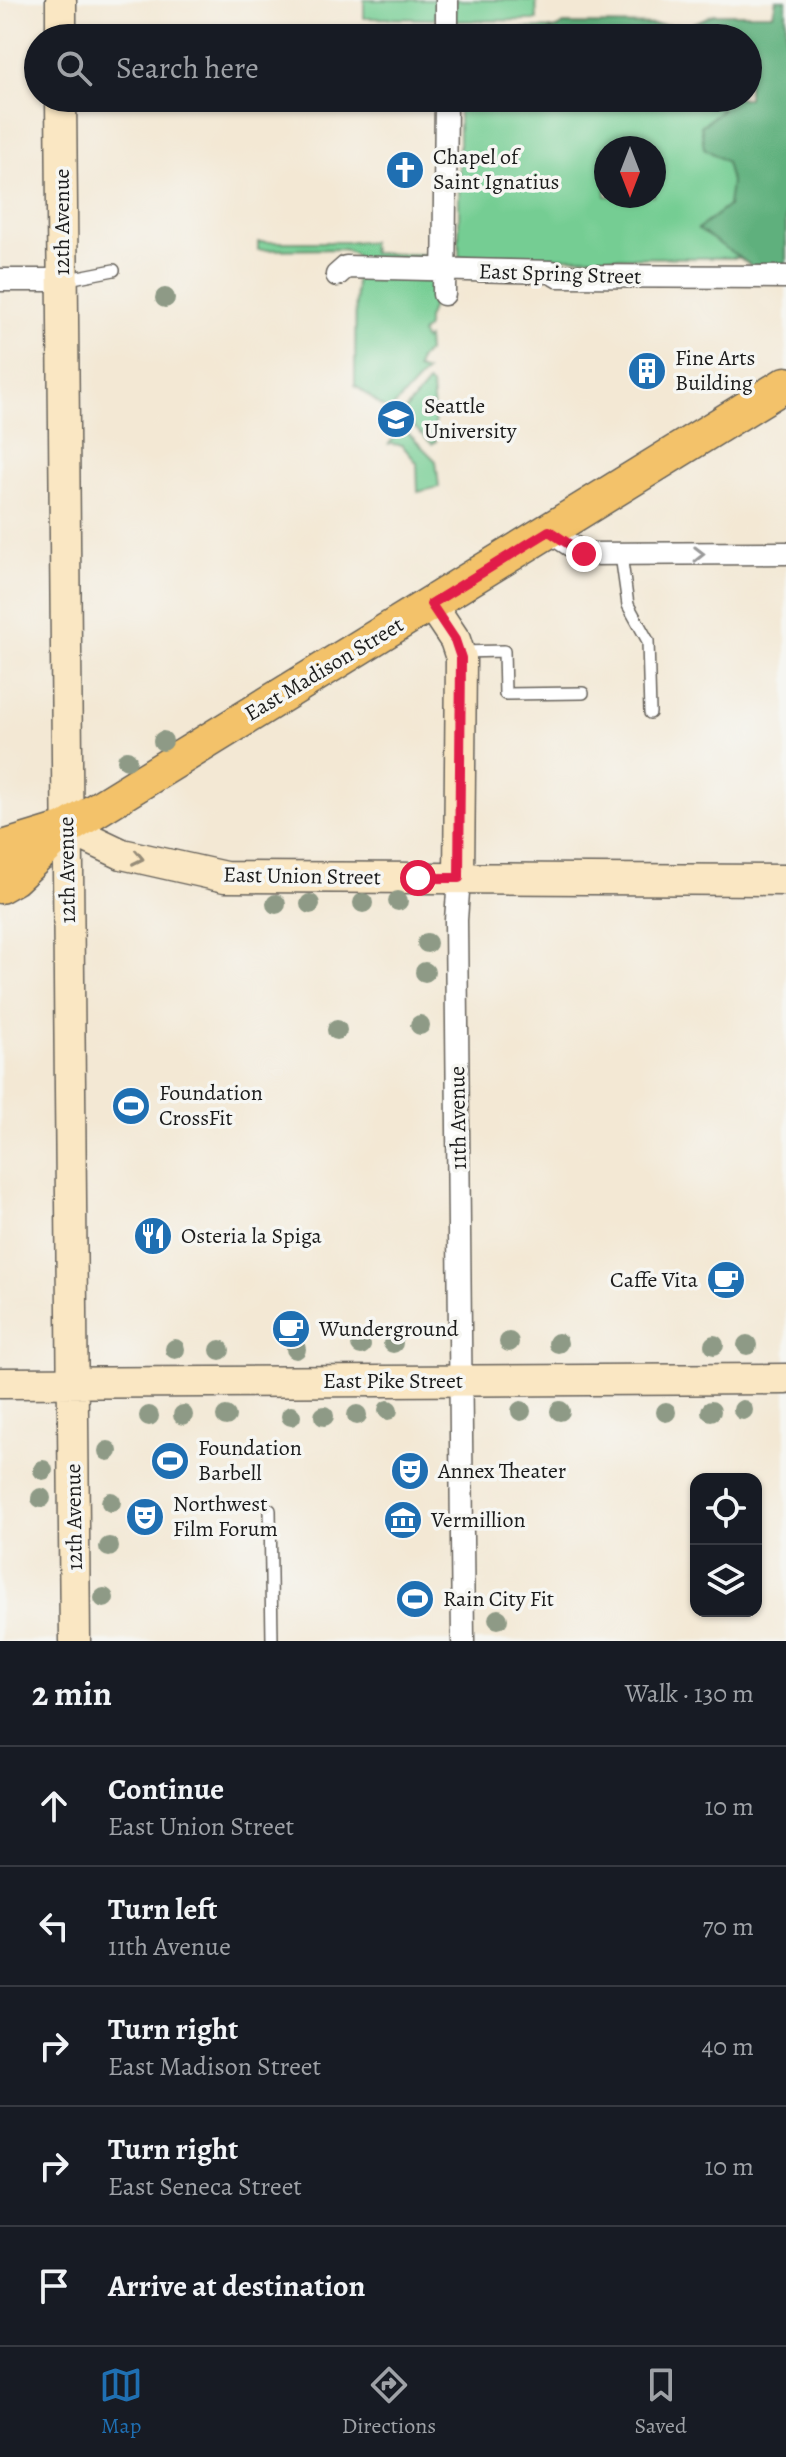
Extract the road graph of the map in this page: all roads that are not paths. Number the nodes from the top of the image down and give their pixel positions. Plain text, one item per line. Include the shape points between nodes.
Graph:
1 (61, 0) edge
2 (447, 0) edge
3 (61, 24) edge
4 (447, 24) edge
5 (61, 112) edge
6 (446, 112) edge
7 (444, 269) junction
8 (114, 270) dead end
9 (337, 275) dead end
10 (786, 277) edge
11 (0, 280) edge
12 (62, 280) junction
13 (444, 294) dead end
14 (786, 384) edge
15 (549, 531) junction
16 (786, 553) edge
17 (621, 555) junction
18 (431, 604) junction
19 (460, 652) junction
20 (583, 693) dead end
21 (650, 713) dead end
22 (67, 828) junction
23 (0, 849) edge
24 (459, 878) junction
25 (786, 880) edge
26 (0, 886) edge
27 (786, 1379) edge
28 (460, 1381) junction
29 (71, 1382) junction
30 (0, 1383) edge
31 (270, 1510) dead end
32 (75, 1641) edge
33 (272, 1641) edge
34 (463, 1641) edge

1 - 3 street
2 - 4 street
5 - 12 street, 12th Avenue
6 - 7 street
7 - 9 street, East Spring Street via 346,267
7 - 10 street, East Spring Street via 557,276
7 - 13 street
8 - 12 lane
11 - 12 street
12 - 22 street, 12th Avenue
14 - 15 main road, East Madison Street
15 - 17 street via 584,554
15 - 18 main road, East Madison Street
17 -> 16 street
17 - 21 lane via 628,605 648,641
18 - 19 street
18 - 22 main road, East Madison Street
19 - 20 lane via 504,651 505,694
19 - 24 street, 11th Avenue
22 - 23 main road, East Madison Street
22 -> 24 street, East Union Street via 122,854 225,877
22 - 26 main road, East Madison Street
22 - 29 street, 12th Avenue
24 - 25 street, East Union Street
24 - 28 street, 11th Avenue
27 - 28 street, East Pike Street
28 - 29 street, East Pike Street
28 - 34 street, 11th Avenue
29 - 30 street, East Pike Street
29 - 32 street, 12th Avenue
31 - 33 lane

